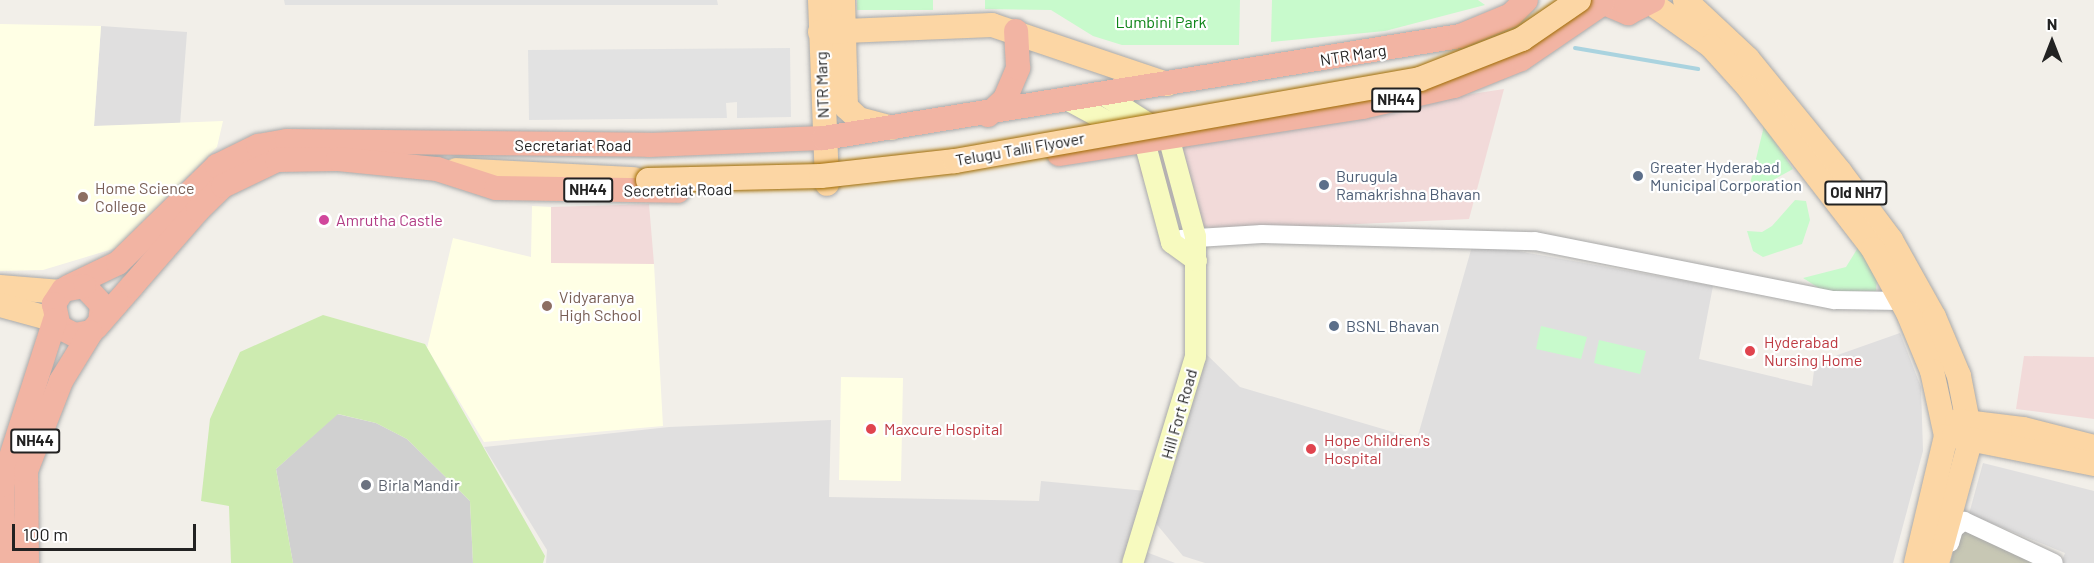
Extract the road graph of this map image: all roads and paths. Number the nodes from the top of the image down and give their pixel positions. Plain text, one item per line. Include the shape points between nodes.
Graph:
1 (820, 0) edge
2 (843, 0) edge
3 (1526, 0) edge
4 (1557, 0) edge
5 (1593, 1) edge
6 (1652, 2) edge
7 (1679, 6) edge
8 (832, 31) junction
9 (1016, 31) junction
10 (1170, 84) junction
11 (1104, 95) junction
12 (1070, 101) junction
13 (988, 115) junction
14 (893, 128) junction
15 (1168, 135) junction
16 (824, 138) junction
17 (1144, 141) junction
18 (438, 157) junction
19 (647, 173) junction
20 (827, 184) junction
21 (1195, 236) junction
22 (1171, 242) junction
23 (1196, 260) junction
24 (118, 263) junction
25 (132, 286) junction
26 (0, 287) edge
27 (62, 291) junction
28 (1902, 301) junction
29 (0, 305) edge
30 (54, 320) junction
31 (95, 327) junction
32 (1964, 391) junction
33 (1946, 428) junction
34 (2013, 428) junction
35 (1971, 430) junction
36 (2094, 447) edge
37 (2030, 451) junction
38 (2094, 464) edge
39 (1952, 511) junction
40 (1930, 562) edge
41 (4, 563) edge
42 (27, 563) edge
43 (1132, 563) edge
44 (2054, 563) edge

1 - 8 main road, NTR Marg
2 - 8 main road, NTR Marg
3 - 10 highway, NTR Marg / NH44 via 1511,15 1460,36
4 - 19 main road, Telugu Talli Flyover via 1467,52 1419,68 913,153
5 - 6 highway via 1628,13
5 - 15 highway, NH44 via 1521,59 1454,86 1362,107
5 - 19 main road, Telugu Talli Flyover, bridge via 1522,39 1420,79 955,161 821,176
6 - 7 main road, Old NH7
7 - 28 main road, Old NH7 via 1829,188
7 - 32 main road, Old NH7 via 1748,59 1891,240 1934,317
8 - 9 main road via 992,25
8 - 14 main road, NTR Marg via 846,107 860,119
8 - 16 main road, NTR Marg
9 - 10 main road
9 - 13 highway via 1018,68 1005,99
10 - 11 highway, NH44
11 - 12 highway, NH44
11 - 15 main road
12 - 13 highway, Secretariat Road / NH44
12 - 17 main road
13 - 14 highway, Secretariat Road / NH44
14 - 16 highway, Secretariat Road / NH44
15 - 17 highway, NH44
15 - 21 main road, Hill Fort Road
16 - 18 highway, Secretariat Road / NH44
16 - 20 main road, NTR Marg
17 - 20 highway, Secretriat Road / NH44
17 - 22 main road
18 - 19 main road, Telugu Talli Flyover
18 - 20 highway, Secretriat Road / NH44 via 496,188 651,192
18 - 24 highway, Secretariat Road / NH44 via 287,141 258,146 217,166
18 - 25 highway, Secretriat Road / NH44 via 303,158 252,168 198,210
21 - 22 street
21 - 23 main road, Hill Fort Road
21 - 28 street via 1431,235 1535,241 1834,300
22 - 23 main road
23 - 43 main road, Hill Fort Road via 1195,356
24 - 25 highway via 119,279
24 - 27 highway, NH44
25 - 31 highway, Secretriat Road / NH44
26 - 27 main road
27 - 30 highway, NH44 via 54,304
27 - 31 highway via 92,290 102,305
28 - 33 main road, Old NH7 via 1932,371
29 - 30 main road
30 - 31 highway via 66,333
30 - 41 highway, NH44 via 2,485
31 - 42 highway, NH44 via 61,381 26,471
32 - 34 main road
32 - 35 main road, Old NH7
33 - 35 main road
33 - 40 main road, Old NH7
34 - 35 main road
34 - 36 main road
35 - 37 main road
35 - 39 main road, Old NH7
37 - 38 main road
37 - 39 main road via 1981,462
39 - 40 main road, Old NH7
40 - 44 street via 1945,559 1954,528 1964,521

